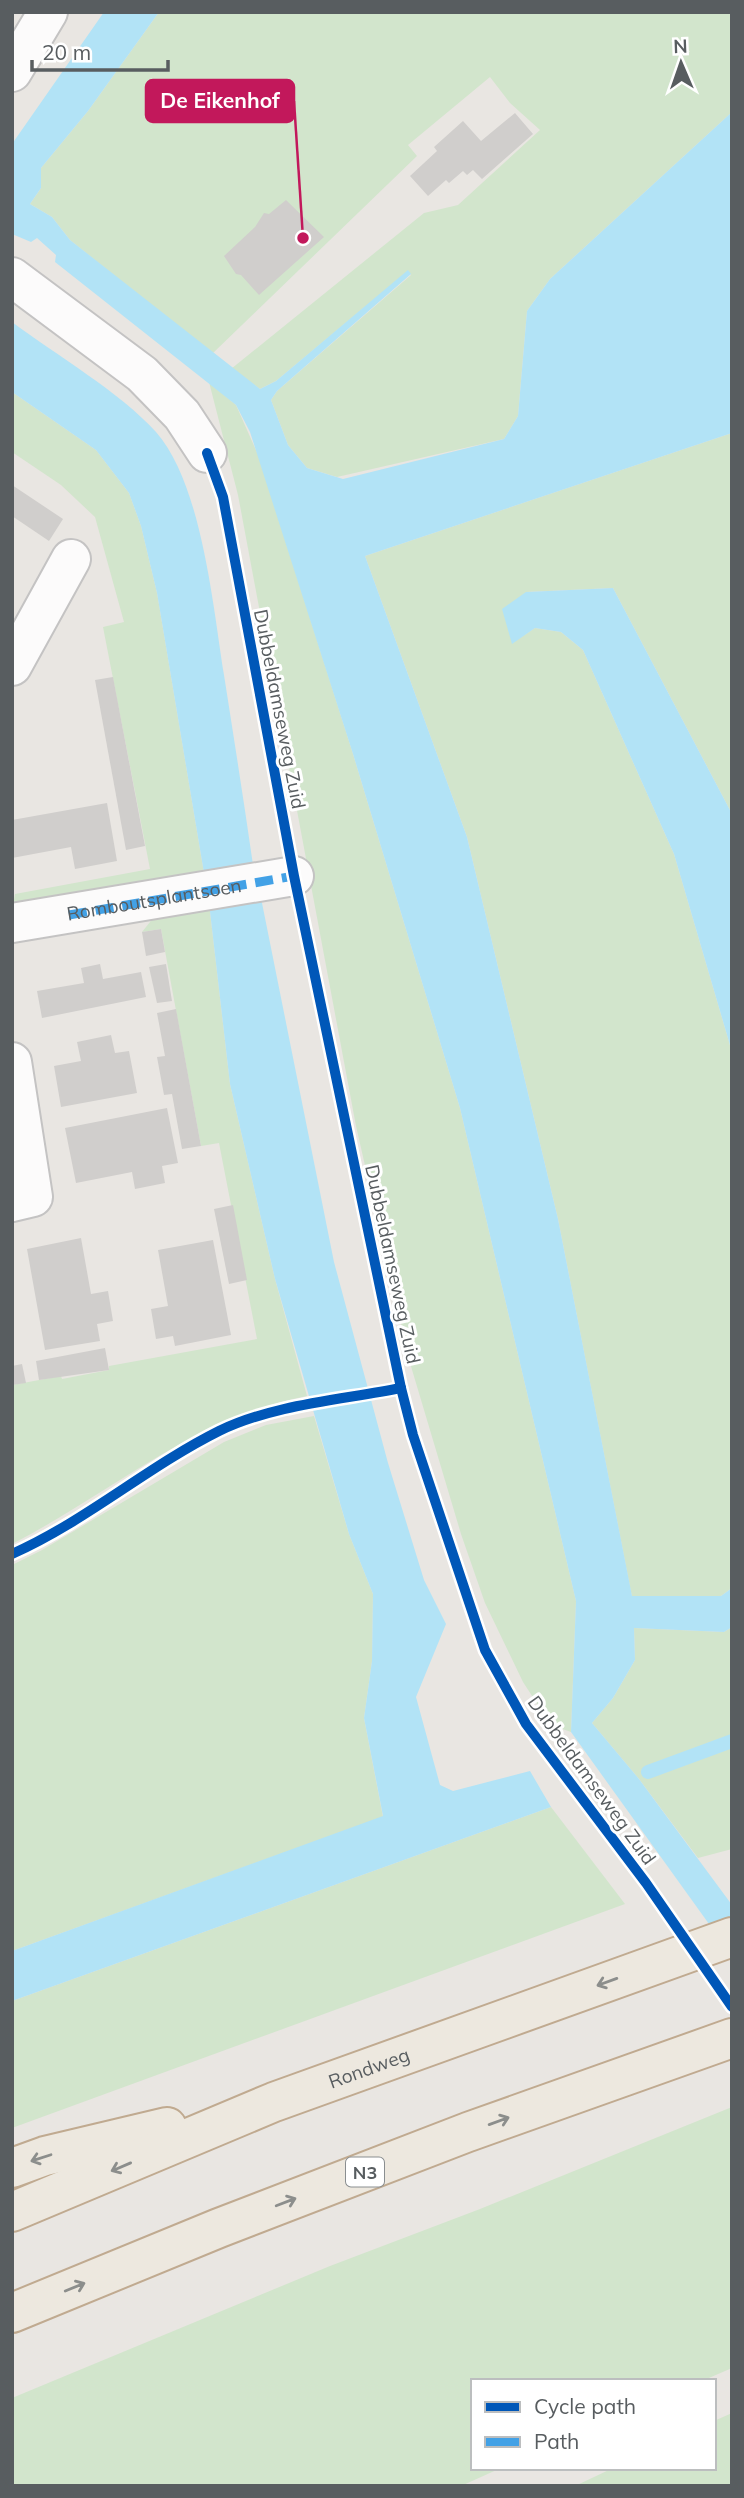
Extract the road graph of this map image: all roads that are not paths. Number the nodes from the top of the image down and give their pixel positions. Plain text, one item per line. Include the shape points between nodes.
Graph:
1 (48, 12) edge
2 (12, 72) edge
3 (12, 276) edge
4 (207, 453) dead end
5 (71, 559) dead end
6 (12, 666) edge
7 (281, 879) dead end
8 (12, 923) edge
9 (12, 1062) edge
10 (12, 1202) edge
11 (732, 1937) edge
12 (727, 2040) edge
13 (274, 2102) junction
14 (12, 2168) edge
15 (12, 2212) edge
16 (12, 2314) edge

1 - 2 street
3 - 4 street via 142,374 182,415
5 - 6 street
7 - 8 street, Romboutsplantsoen
9 - 10 street via 33,1197
11 -> 13 highway, Rondweg
16 -> 12 highway, N3 via 468,2132
13 -> 14 highway
13 -> 15 highway, Rondweg

